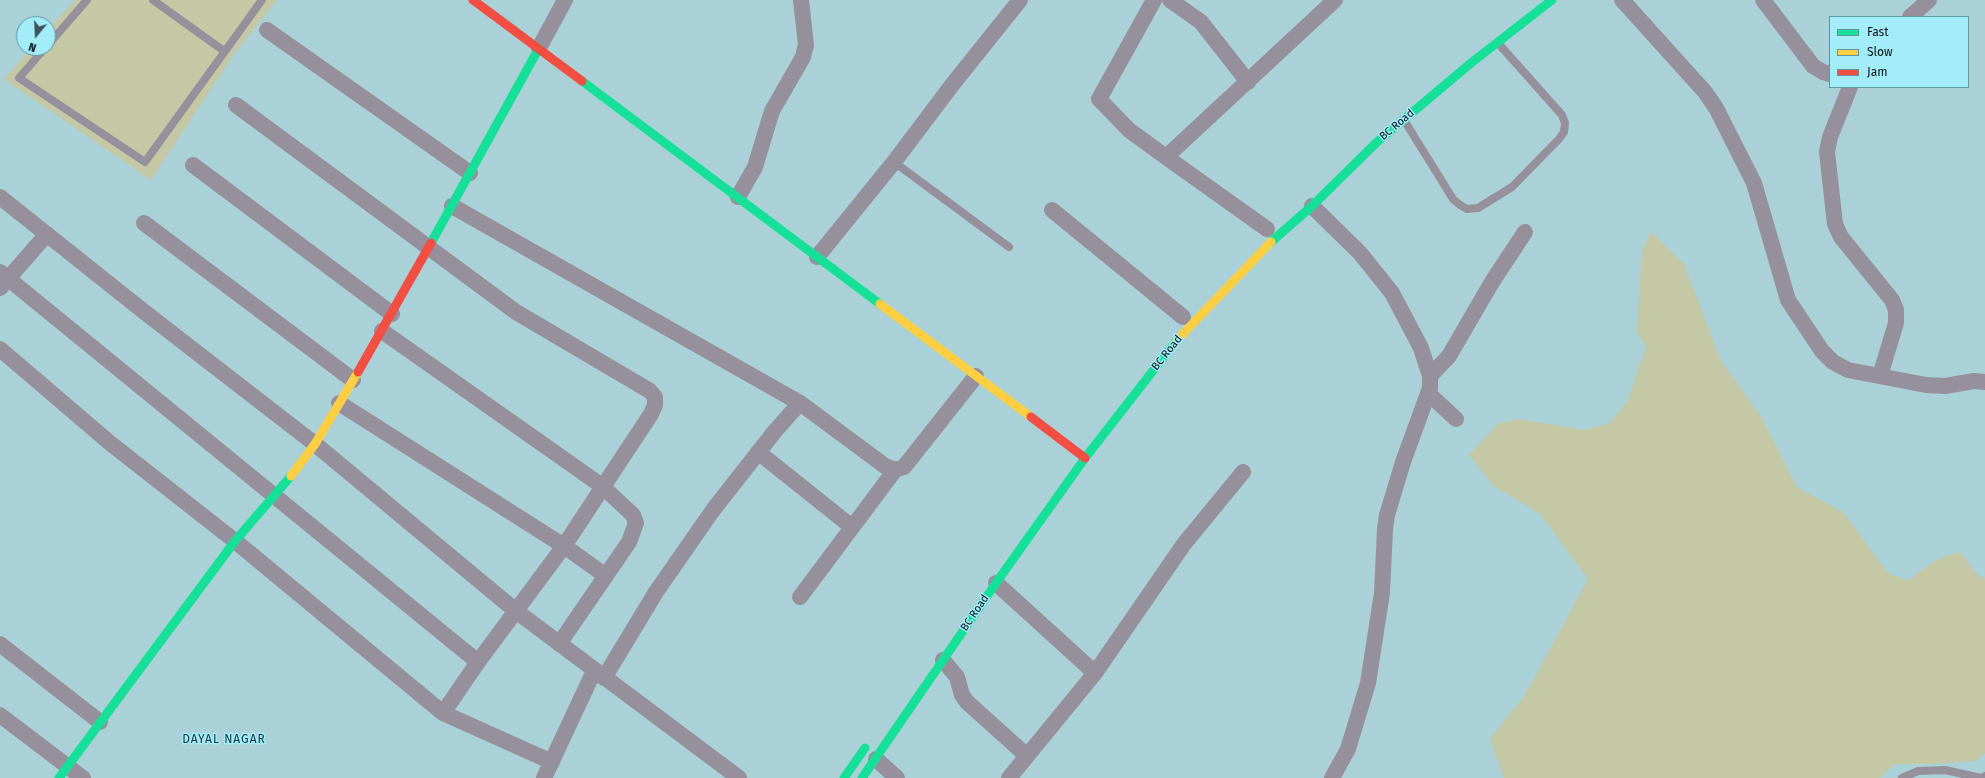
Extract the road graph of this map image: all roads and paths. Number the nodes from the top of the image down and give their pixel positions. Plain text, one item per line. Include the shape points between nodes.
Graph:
1 (87, 0) edge
2 (153, 0) edge
3 (262, 0) edge
4 (473, 0) edge
5 (565, 0) edge
6 (801, 0) edge
7 (1020, 0) edge
8 (1154, 0) edge
9 (1170, 0) edge
10 (1335, 0) edge
11 (1552, 0) edge
12 (1622, 0) edge
13 (1763, 0) edge
14 (1929, 0) edge
15 (1911, 16) edge
16 (268, 30) dead end
17 (1491, 35) dead end
18 (56, 36) edge
19 (1497, 43) junction
20 (539, 48) junction
21 (1472, 50) dead end
22 (224, 51) junction
23 (38, 56) edge
24 (1460, 60) dead end
25 (1829, 74) edge
26 (1248, 82) junction
27 (1850, 88) edge
28 (236, 105) dead end
29 (1404, 120) junction
30 (1166, 156) junction
31 (894, 162) junction
32 (193, 166) dead end
33 (470, 173) junction
34 (0, 197) edge
35 (738, 197) junction
36 (452, 206) junction
37 (1312, 206) junction
38 (1052, 210) dead end
39 (144, 223) dead end
40 (1268, 232) junction
41 (1526, 232) dead end
42 (47, 234) junction
43 (430, 246) junction
44 (1008, 246) dead end
45 (817, 257) junction
46 (3, 280) edge
47 (392, 314) junction
48 (1183, 317) dead end
49 (382, 331) junction
50 (0, 349) edge
51 (976, 376) junction
52 (1430, 376) junction
53 (1880, 376) junction
54 (353, 380) junction
55 (1985, 382) edge
56 (1428, 393) junction
57 (339, 403) junction
58 (800, 403) junction
59 (1456, 418) dead end
60 (315, 444) junction
61 (758, 452) junction
62 (1085, 458) junction
63 (895, 470) junction
64 (1243, 472) dead end
65 (602, 486) junction
66 (274, 497) junction
67 (852, 527) junction
68 (235, 541) junction
69 (564, 546) junction
70 (606, 576) junction
71 (996, 583) junction
72 (800, 597) dead end
73 (516, 611) junction
74 (0, 644) edge
75 (559, 644) junction
76 (943, 660) junction
77 (478, 662) junction
78 (1095, 673) junction
79 (599, 675) junction
80 (443, 713) junction
81 (0, 715) edge
82 (100, 722) junction
83 (872, 739) dead end
84 (1027, 756) junction
85 (876, 759) junction
86 (552, 762) junction
87 (64, 772) edge
88 (1985, 776) edge
89 (83, 778) edge
90 (544, 778) edge
91 (739, 778) edge
92 (844, 778) edge
93 (862, 778) edge
94 (897, 778) edge
95 (1009, 778) edge
96 (1332, 778) edge
97 (1902, 778) edge

1 - 18 lane
2 - 22 lane
3 - 22 lane
4 - 20 street
5 - 20 street
6 - 35 street via 806,45 803,57 772,111 755,167
7 - 31 street
8 - 30 street via 1099,99 1128,130
9 - 26 street via 1201,22
10 - 26 street
11 - 19 street, BC Road
12 - 53 street via 1705,92 1716,108 1754,183 1788,300 1822,351 1833,362 1848,370
13 - 25 street via 1813,66
14 - 15 street
16 - 33 street
17 - 19 lane
19 - 29 street, BC Road
19 - 29 lane via 1562,115 1564,123 1564,132 1559,139 1512,186 1478,208 1467,209 1460,205 1453,199
20 - 33 street
20 - 35 street
21 - 24 street
22 - 23 lane via 145,162 19,78
26 - 30 street
27 - 53 street via 1830,137 1827,152 1836,224 1841,237 1892,300 1896,310 1896,323
28 - 43 street
29 - 37 street, BC Road via 1376,143
30 - 40 street
31 - 44 lane
31 - 45 street
32 - 47 street
33 - 36 street
34 - 42 street
35 - 45 street
36 - 43 street
36 - 58 street
37 - 40 street, BC Road
37 - 52 street via 1360,253 1392,293 1421,348
38 - 48 street
39 - 54 street
40 - 62 street, BC Road via 1176,341
41 - 52 street via 1492,282 1448,356
42 - 46 street
42 - 60 street
43 - 47 street
43 - 65 street via 516,312 650,391 655,397 651,414
45 - 51 street
46 - 66 street
47 - 49 street
49 - 54 street
49 - 65 street
50 - 68 street via 110,443
51 - 62 street
51 - 63 street via 904,467
52 - 56 street
53 - 55 street via 1926,386
54 - 57 street
56 - 59 street
56 - 96 street via 1387,515 1382,594 1368,683 1348,749
57 - 60 street
57 - 69 street
58 - 61 street
58 - 63 street via 885,466
60 - 66 street
60 - 73 street
61 - 67 street
61 - 79 street via 713,510
62 - 71 street, BC Road
63 - 67 street
64 - 78 street via 1184,544
65 - 69 street
65 - 70 street via 633,515 636,523 629,542
66 - 68 street
66 - 77 street
67 - 72 street
68 - 80 street
68 - 82 street
69 - 70 street
69 - 73 street
70 - 75 street
71 - 76 street, BC Road
71 - 78 street
73 - 75 street
73 - 77 street
74 - 82 street
75 - 79 street
76 - 84 street via 958,677 962,695 967,702
76 - 85 street, BC Road
77 - 80 street
78 - 84 street
79 - 86 street
79 - 91 street
80 - 86 street
81 - 87 street
82 - 87 street
83 - 92 street
84 - 95 street
85 - 93 street, BC Road
85 - 94 street
86 - 90 street
87 - 89 street
88 - 97 lane via 1981,778 1946,770 1918,771

